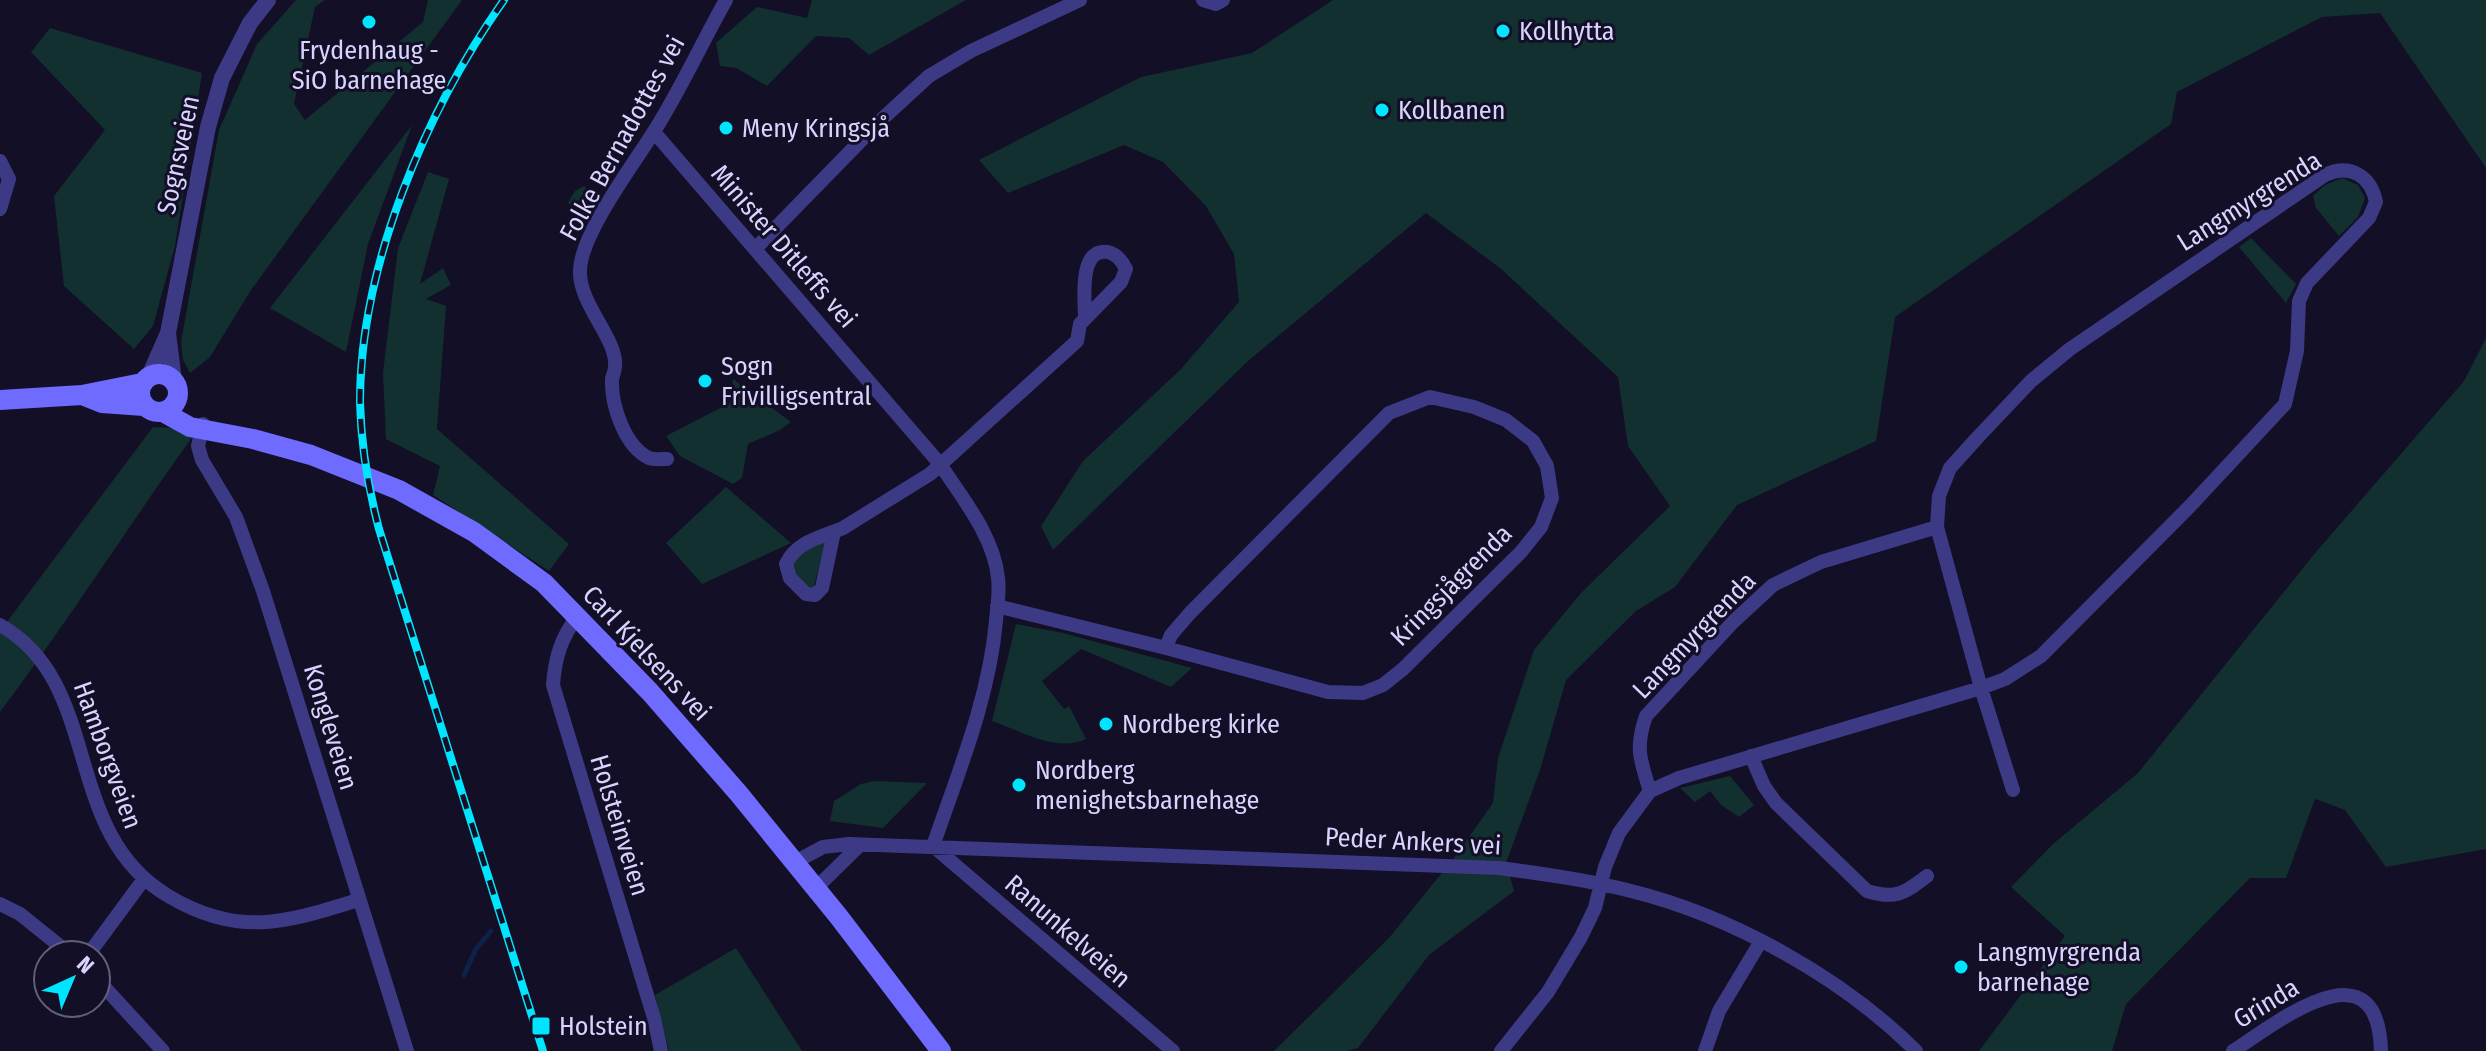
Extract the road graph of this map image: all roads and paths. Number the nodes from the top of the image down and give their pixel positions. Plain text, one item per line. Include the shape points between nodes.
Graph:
1 (268, 0) edge
2 (726, 0) edge
3 (1080, 0) edge
4 (1203, 0) edge
5 (1223, 0) edge
6 (654, 132) junction
7 (0, 161) edge
8 (0, 209) edge
9 (756, 248) junction
10 (1085, 318) dead end
11 (168, 333) junction
12 (146, 380) junction
13 (82, 395) junction
14 (165, 399) junction
15 (0, 400) edge
16 (205, 429) junction
17 (667, 459) dead end
18 (940, 464) junction
19 (1937, 527) junction
20 (834, 532) dead end
21 (997, 606) junction
22 (578, 616) junction
23 (0, 625) edge
24 (1166, 648) junction
25 (1981, 688) junction
26 (1751, 756) junction
27 (2013, 790) dead end
28 (1650, 791) junction
29 (860, 845) junction
30 (933, 846) junction
31 (795, 862) junction
32 (1927, 876) dead end
33 (144, 879) junction
34 (1602, 884) junction
35 (816, 888) junction
36 (358, 900) junction
37 (0, 904) edge
38 (51, 939) edge
39 (100, 939) edge
40 (1761, 941) junction
41 (112, 995) edge
42 (163, 1051) edge
43 (407, 1051) edge
44 (661, 1051) edge
45 (941, 1051) edge
46 (1173, 1051) edge
47 (1501, 1051) edge
48 (1705, 1051) edge
49 (1916, 1051) edge
50 (2233, 1051) edge
51 (2381, 1051) edge

1 - 11 street, Sognsveien via 242,36 222,78
2 - 6 street, Folke Bernadottes vei
3 - 9 street via 929,76
4 - 5 street
6 - 9 street, Minister Ditleffs vei
6 - 17 street, Folke Bernadottes vei via 584,247 580,272 583,294 613,352 613,396 620,423 642,452
7 - 8 street via 9,179
9 - 18 street, Minister Ditleffs vei
10 - 18 street via 1077,341
11 - 12 street, Sognsveien
11 - 14 street, Sognsveien
12 - 13 main road
12 - 14 main road via 159,374
12 - 14 main road via 139,395
13 - 14 main road via 102,403
13 - 15 main road
14 - 16 main road, Carl Kjelsens vei
16 - 22 main road, Carl Kjelsens vei via 311,455 399,490 500,549
16 - 36 street, Kongleveien via 198,446 202,460 236,517 263,591
18 - 20 street
18 - 21 street, Minister Ditleffs vei via 991,551 998,578
19 - 25 street, Langmyrgrenda
19 - 25 street, Langmyrgrenda via 1939,496 1950,468 2031,381 2070,349 2325,175 2354,171 2370,183 2376,202 2369,218 2307,283 2299,301 2297,351 2285,404 2041,656
19 - 28 street, Langmyrgrenda via 1799,571 1755,599 1646,716 1638,755
21 - 24 street, Kringsjågrenda
21 - 30 street, Minister Ditleffs vei via 993,652 976,720
22 - 31 main road, Carl Kjelsens vei via 682,727
22 - 44 street, Holsteinveien via 560,645 553,685
23 - 33 street, Hamborgveien via 31,647 52,675 106,829
24 - 24 street, Kringsjågrenda via 1328,692 1363,693 1383,685 1541,527 1552,498 1547,466 1533,441 1506,420 1474,407 1430,397 1389,413 1190,613
25 - 26 street, Langmyrgrenda
25 - 27 street, Langmyrgrenda
26 - 28 street, Langmyrgrenda
26 - 32 street via 1776,803 1867,891 1904,894
28 - 34 street via 1619,833
29 - 30 street, Peder Ankers vei
29 - 31 street, Peder Ankers vei via 823,847
29 - 35 street
30 - 34 street, Peder Ankers vei via 1499,868
30 - 46 street, Ranunkelveien
31 - 35 main road, Carl Kjelsens vei
33 - 36 street, Hamborgveien via 190,908 241,922 286,921
33 - 39 street
34 - 40 street, Peder Ankers vei via 1680,906
34 - 47 street via 1564,968
35 - 45 main road, Carl Kjelsens vei
36 - 43 street, Kongleveien
37 - 38 street
40 - 48 street via 1719,1011
40 - 49 street, Peder Ankers vei via 1832,984
41 - 42 street
50 - 51 street, Grinda via 2310,1003 2338,994 2360,1000 2375,1013

